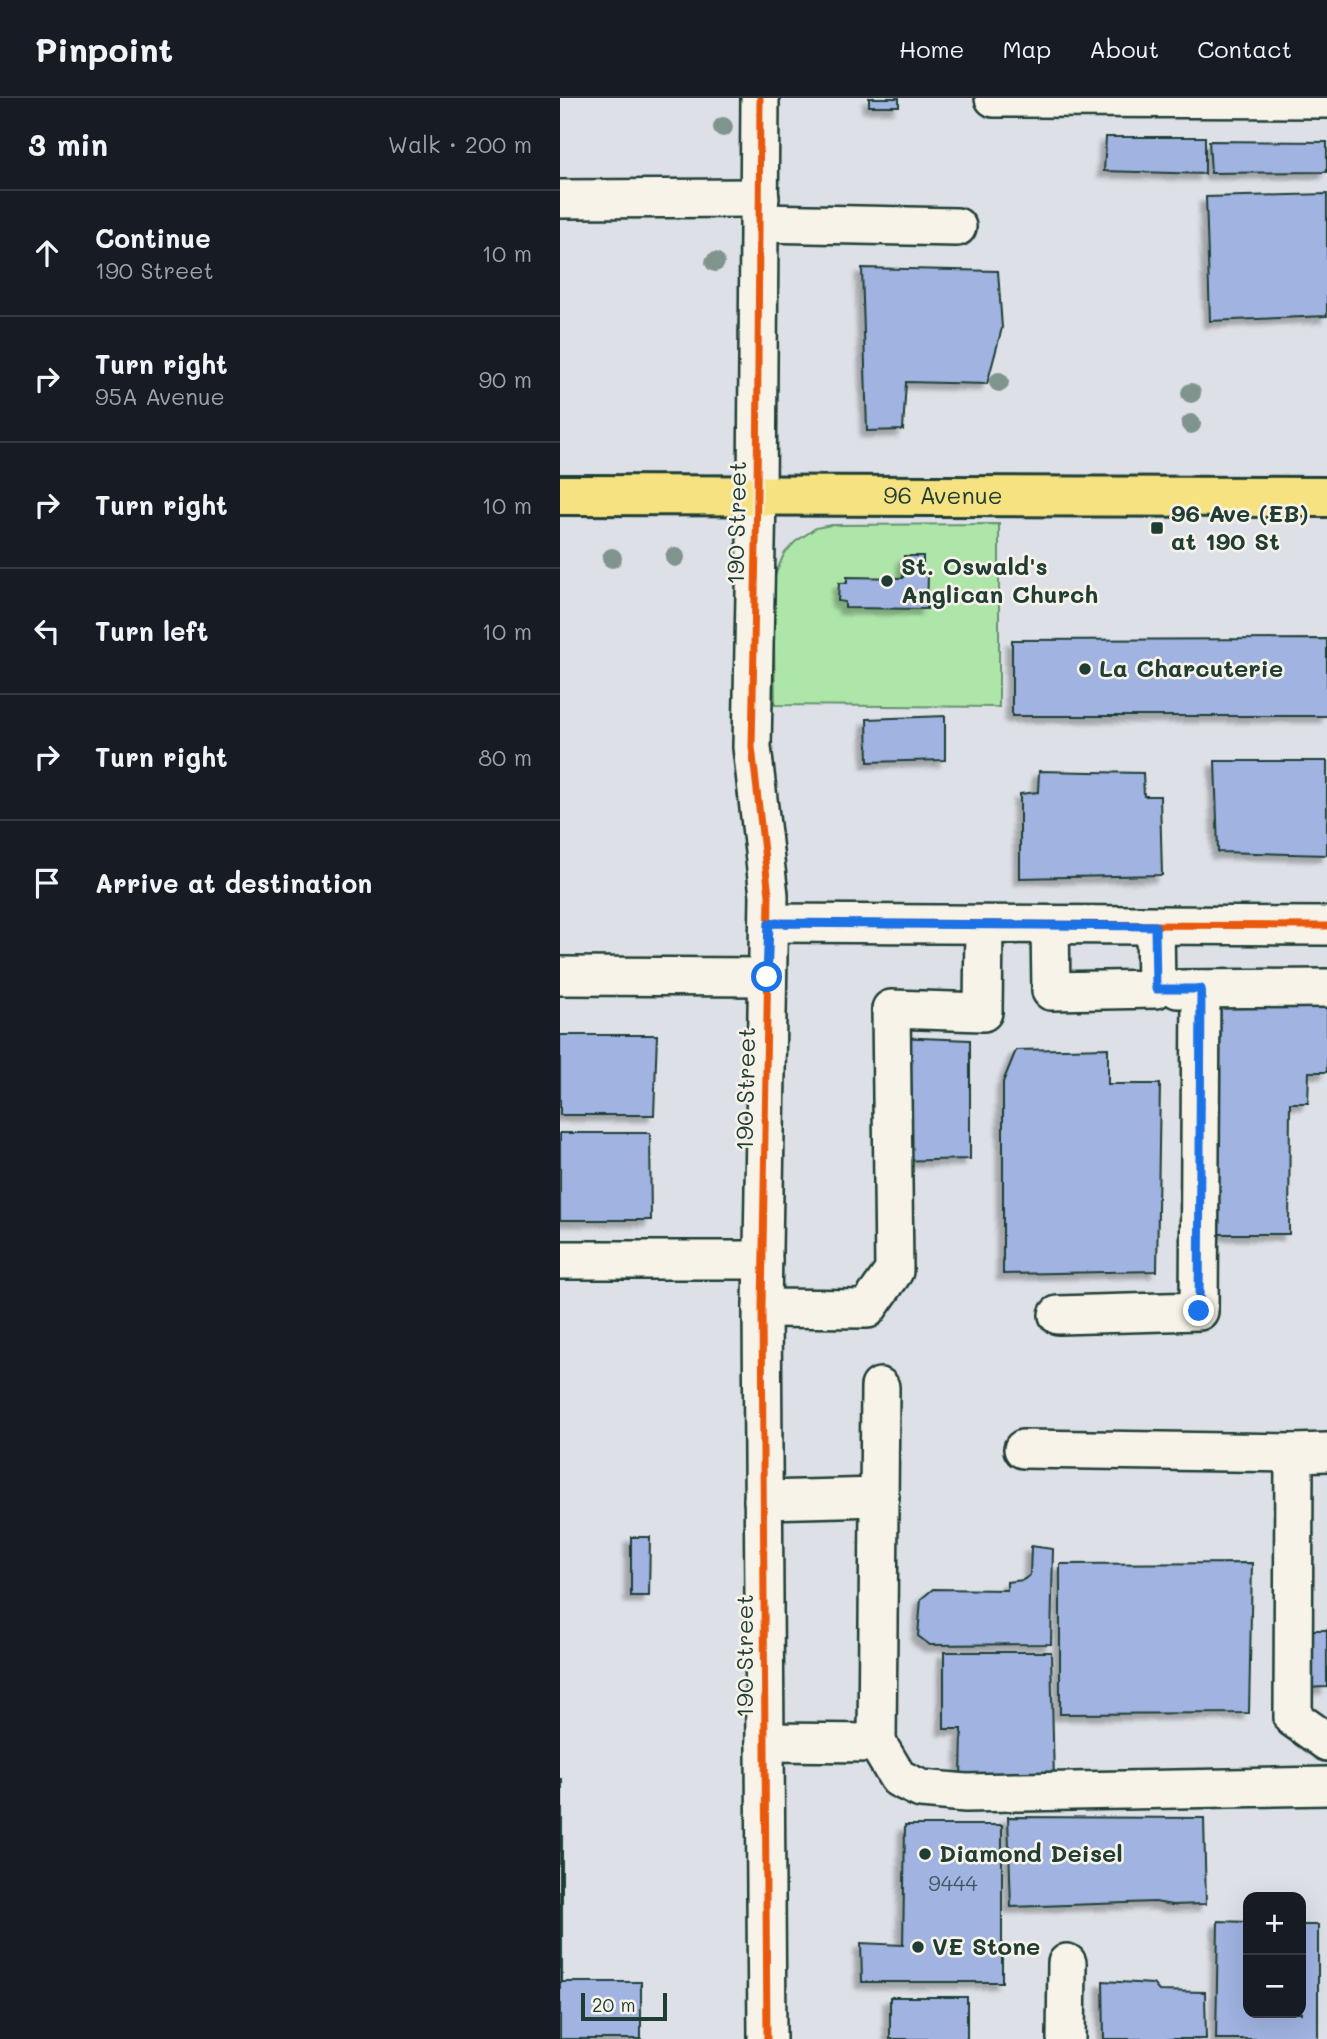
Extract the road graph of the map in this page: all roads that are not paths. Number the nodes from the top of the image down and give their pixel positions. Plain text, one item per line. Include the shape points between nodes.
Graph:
1 (760, 98) edge
2 (994, 98) edge
3 (1327, 99) edge
4 (560, 199) edge
5 (760, 211) junction
6 (957, 226) dead end
7 (757, 494) junction
8 (560, 495) edge
9 (1327, 497) edge
10 (769, 923) junction
11 (984, 925) junction
12 (1050, 925) junction
13 (1155, 926) junction
14 (1327, 926) edge
15 (560, 976) edge
16 (767, 977) junction
17 (1327, 988) edge
18 (1156, 989) junction
19 (1201, 989) junction
20 (560, 1260) edge
21 (763, 1260) junction
22 (762, 1308) junction
23 (1058, 1315) dead end
24 (880, 1387) dead end
25 (1023, 1449) dead end
26 (1311, 1452) edge
27 (880, 1497) junction
28 (763, 1500) junction
29 (765, 1742) junction
30 (1327, 1742) edge
31 (877, 1743) junction
32 (1327, 1786) edge
33 (1068, 1963) dead end
34 (767, 2039) edge
35 (1066, 2039) edge

1 - 5 street, 190 Street
2 - 3 street
4 - 5 street
5 - 6 street
5 - 7 street, 190 Street
7 - 8 main road, 96 Avenue
7 - 9 main road, 96 Avenue
7 - 10 street, 190 Street via 752,747
10 - 11 street
10 - 16 street, 190 Street
11 - 12 street
11 - 22 street via 983,1012 891,1009 894,1271 867,1309
12 - 13 street
12 - 18 street via 1051,991
13 - 14 street
13 - 18 street
15 - 16 street
16 - 21 street, 190 Street
17 - 19 street
18 - 19 street
19 - 23 street via 1199,1311
20 - 21 street
21 - 22 street, 190 Street
22 - 28 street, 190 Street
24 - 27 street
25 - 26 street
26 - 30 street via 1293,1718
27 - 28 street
27 - 31 street
28 - 29 street, 190 Street
29 - 31 street
29 - 34 street, 190 Street
31 - 32 street via 898,1778 921,1789
33 - 35 street

